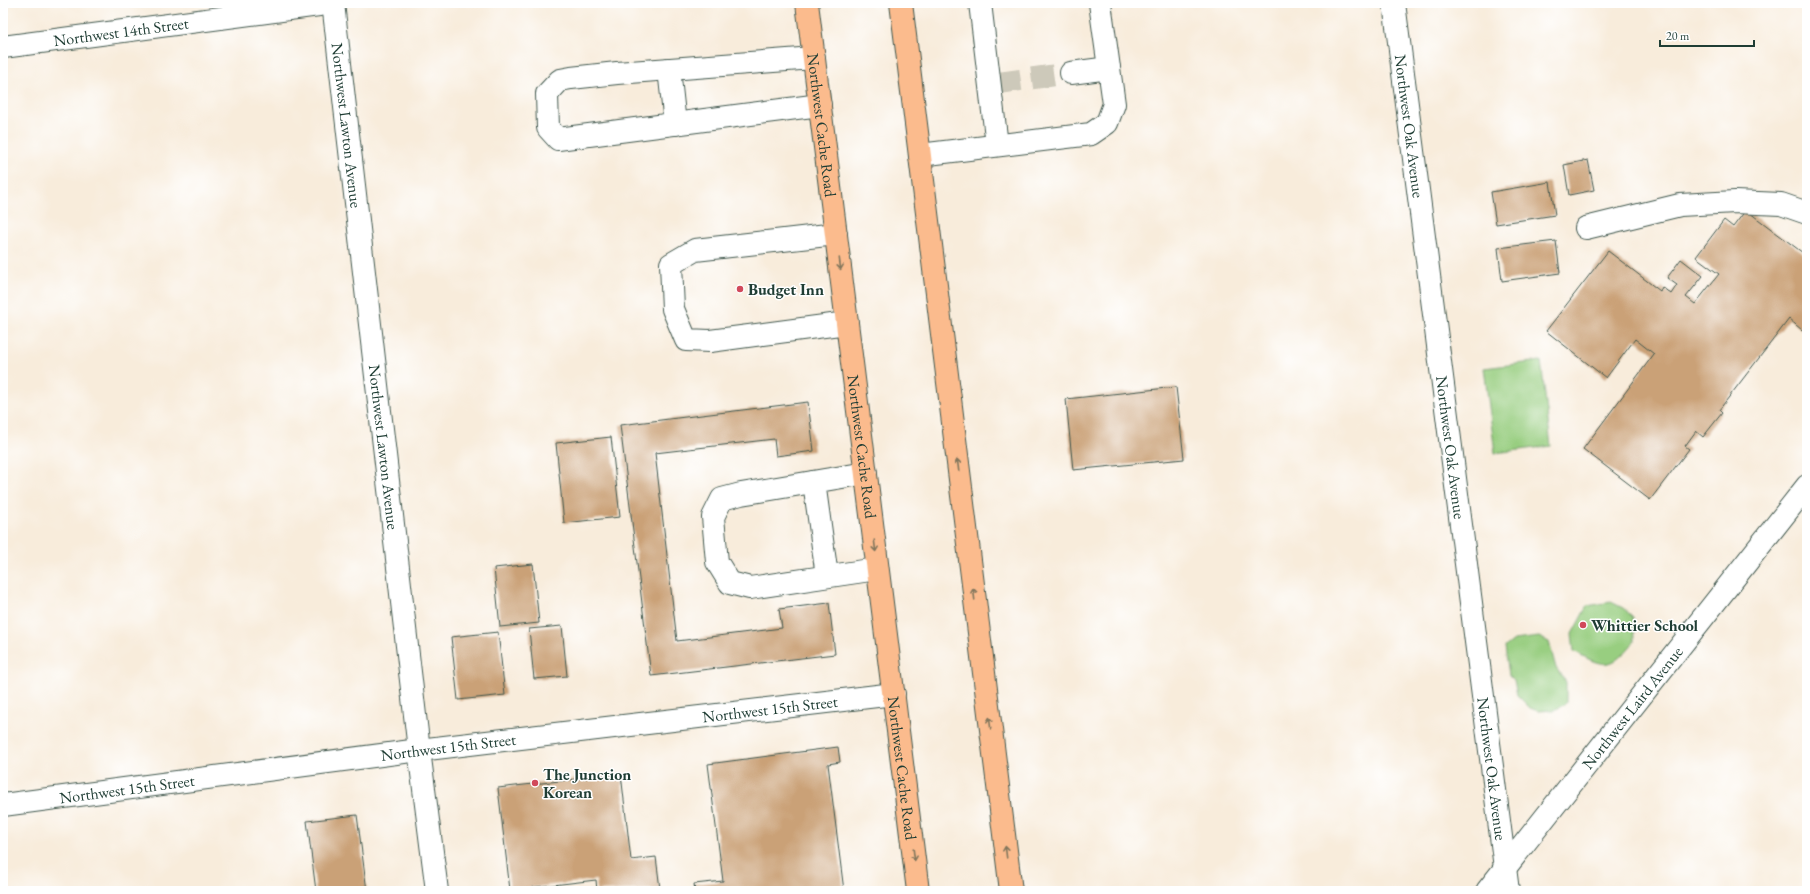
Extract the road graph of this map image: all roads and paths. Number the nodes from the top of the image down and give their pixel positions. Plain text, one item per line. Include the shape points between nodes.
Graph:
1 (333, 3) edge
2 (807, 3) edge
3 (901, 3) edge
4 (980, 3) edge
5 (1100, 3) edge
6 (1394, 3) edge
7 (3, 47) edge
8 (814, 58) junction
9 (1109, 68) junction
10 (669, 69) junction
11 (1071, 73) tunnel mouth
12 (820, 105) junction
13 (675, 124) junction
14 (997, 145) junction
15 (920, 155) junction
16 (1807, 213) edge
17 (1586, 228) dead end
18 (836, 234) junction
19 (847, 323) junction
20 (866, 473) junction
21 (814, 482) junction
22 (1807, 486) edge
23 (877, 569) junction
24 (827, 576) junction
25 (894, 694) junction
26 (419, 750) junction
27 (3, 805) edge
28 (1505, 868) junction
29 (437, 891) edge
30 (918, 891) edge
31 (1011, 891) edge
32 (1487, 891) edge
33 (1508, 891) edge

1 - 7 street, Northwest 14th Street
1 - 26 street, Northwest Lawton Avenue
2 - 8 main road, Northwest Cache Road
3 - 15 main road
4 - 14 street via 994,84
5 - 9 street
6 - 28 street, Northwest Oak Avenue
8 - 10 street
8 - 12 main road, Northwest Cache Road
9 - 11 street
9 - 14 street via 1114,104 1107,123 1091,134
10 - 13 street
10 - 13 street via 560,80 547,94 548,128 558,139
12 - 13 street
12 - 18 main road, Northwest Cache Road
14 - 15 street
31 -> 15 main road
16 - 17 street via 1781,204 1735,202 1680,205
18 -> 19 main road, Northwest Cache Road
18 - 19 street via 694,250 670,264 673,310 686,340 710,341
19 - 20 main road, Northwest Cache Road
20 - 21 street
20 -> 23 main road, Northwest Cache Road
21 - 24 street
21 - 24 street via 722,499 713,518 717,562 730,583 750,588
22 - 28 street, Northwest Laird Avenue
23 - 24 street
23 - 25 main road, Northwest Cache Road
25 - 26 street, Northwest 15th Street
25 -> 30 main road, Northwest Cache Road
26 - 27 street, Northwest 15th Street
26 - 29 street, Northwest Lawton Avenue
28 - 32 street, Northwest Laird Avenue
28 - 33 street, Northwest Oak Avenue

